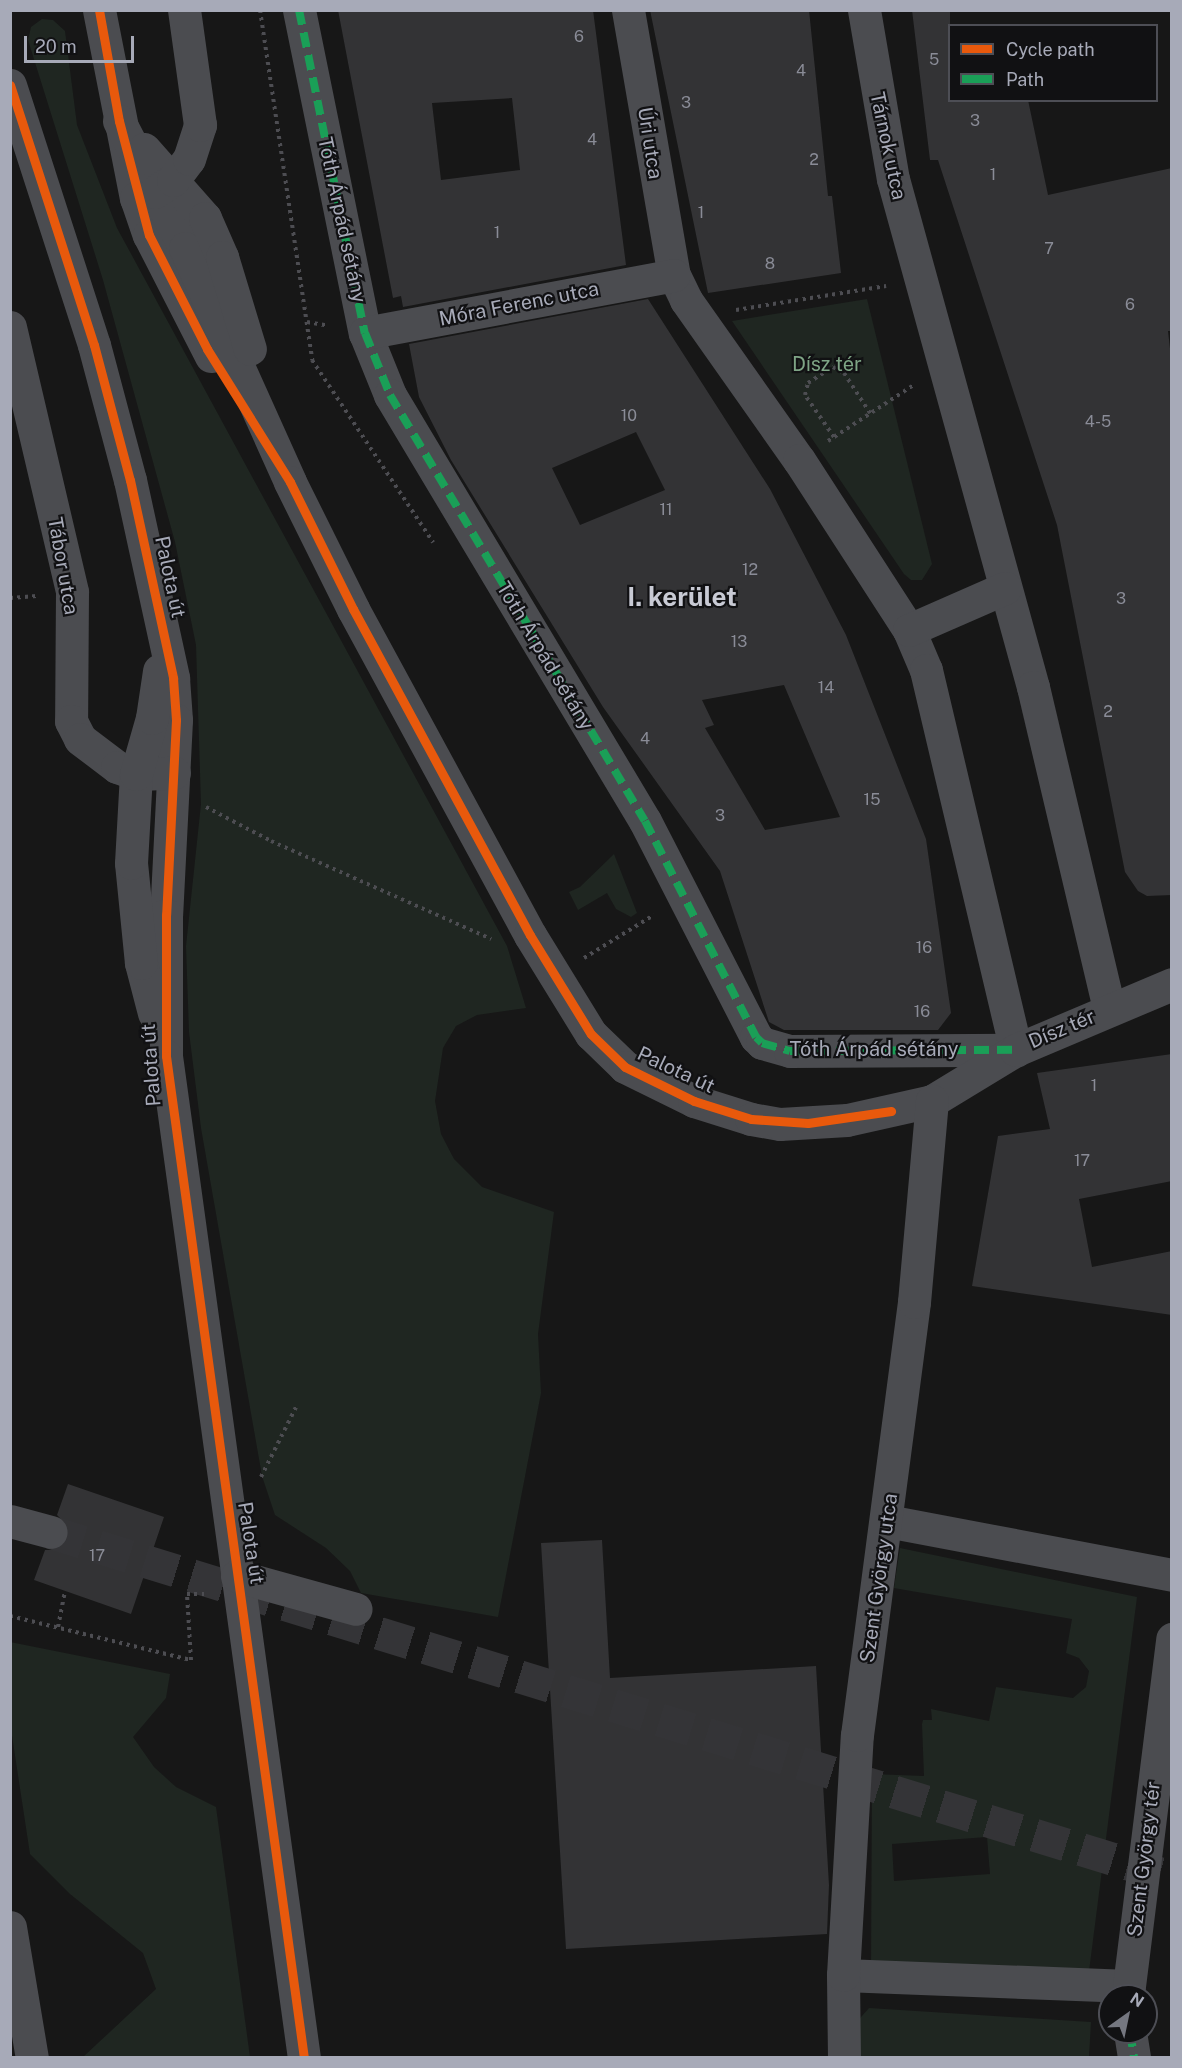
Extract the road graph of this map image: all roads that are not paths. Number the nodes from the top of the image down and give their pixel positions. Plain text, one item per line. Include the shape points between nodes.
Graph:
1 (99, 10) edge
2 (184, 10) edge
3 (299, 10) edge
4 (628, 10) edge
5 (864, 10) edge
6 (10, 85) edge
7 (155, 190) junction
8 (674, 274) junction
9 (919, 280) joint
10 (10, 327) edge
11 (365, 333) junction
12 (1005, 588) junction
13 (161, 620) junction
14 (909, 630) junction
15 (174, 772) junction
16 (136, 774) junction
17 (1172, 984) edge
18 (1109, 1009) junction
19 (1016, 1050) junction
20 (166, 1056) junction
21 (932, 1101) junction
22 (10, 1521) edge
23 (887, 1521) junction
24 (51, 1533) tunnel mouth
25 (1172, 1575) edge
26 (237, 1576) junction
27 (356, 1609) dead end
28 (1170, 1654) edge
29 (10, 1927) edge
30 (843, 1974) junction
31 (1130, 1984) edge
32 (1098, 1989) edge
33 (32, 2058) edge
34 (304, 2058) edge
35 (844, 2058) edge

1 - 7 street, Palota út via 119,121
2 - 7 street via 200,125 189,159
3 - 11 street, Tóth Árpád sétány
4 - 8 street, Úri utca
5 - 9 street, Tárnok utca via 893,179
6 - 13 street, Palota út via 91,335 130,480
7 - 21 street, Palota út via 353,609 530,936 591,1034 625,1067 694,1101 780,1124 847,1119
8 - 11 street, Móra Ferenc utca
8 - 14 street, Dísz tér via 697,317 800,460
9 - 12 street, Dísz tér
10 - 16 street, Tábor utca via 72,592 71,721 80,739 95,753
11 - 19 street, Tóth Árpád sétány via 414,441 645,821 756,1037 762,1043 790,1051
12 - 14 street
12 - 18 street, Dísz tér via 1046,738
13 - 15 street, Palota út via 176,703
13 - 16 street, Palota út via 161,657 153,718
14 - 19 street, Dísz tér via 926,670
15 - 16 street
15 - 20 street, Palota út via 166,915
16 - 20 street, Palota út via 132,893 141,963
17 - 18 street
18 - 19 street, Dísz tér
19 - 21 street, Palota út
20 - 26 street, Palota út
21 - 23 street, Szent György utca via 914,1302
22 - 24 street
23 - 25 street
23 - 30 street, Szent György utca via 858,1735
26 - 27 street
26 - 34 street, Palota út
28 - 31 street, Szent György tér
29 - 33 street
30 - 32 street, Szent György tér
30 - 35 street, Szent György utca

